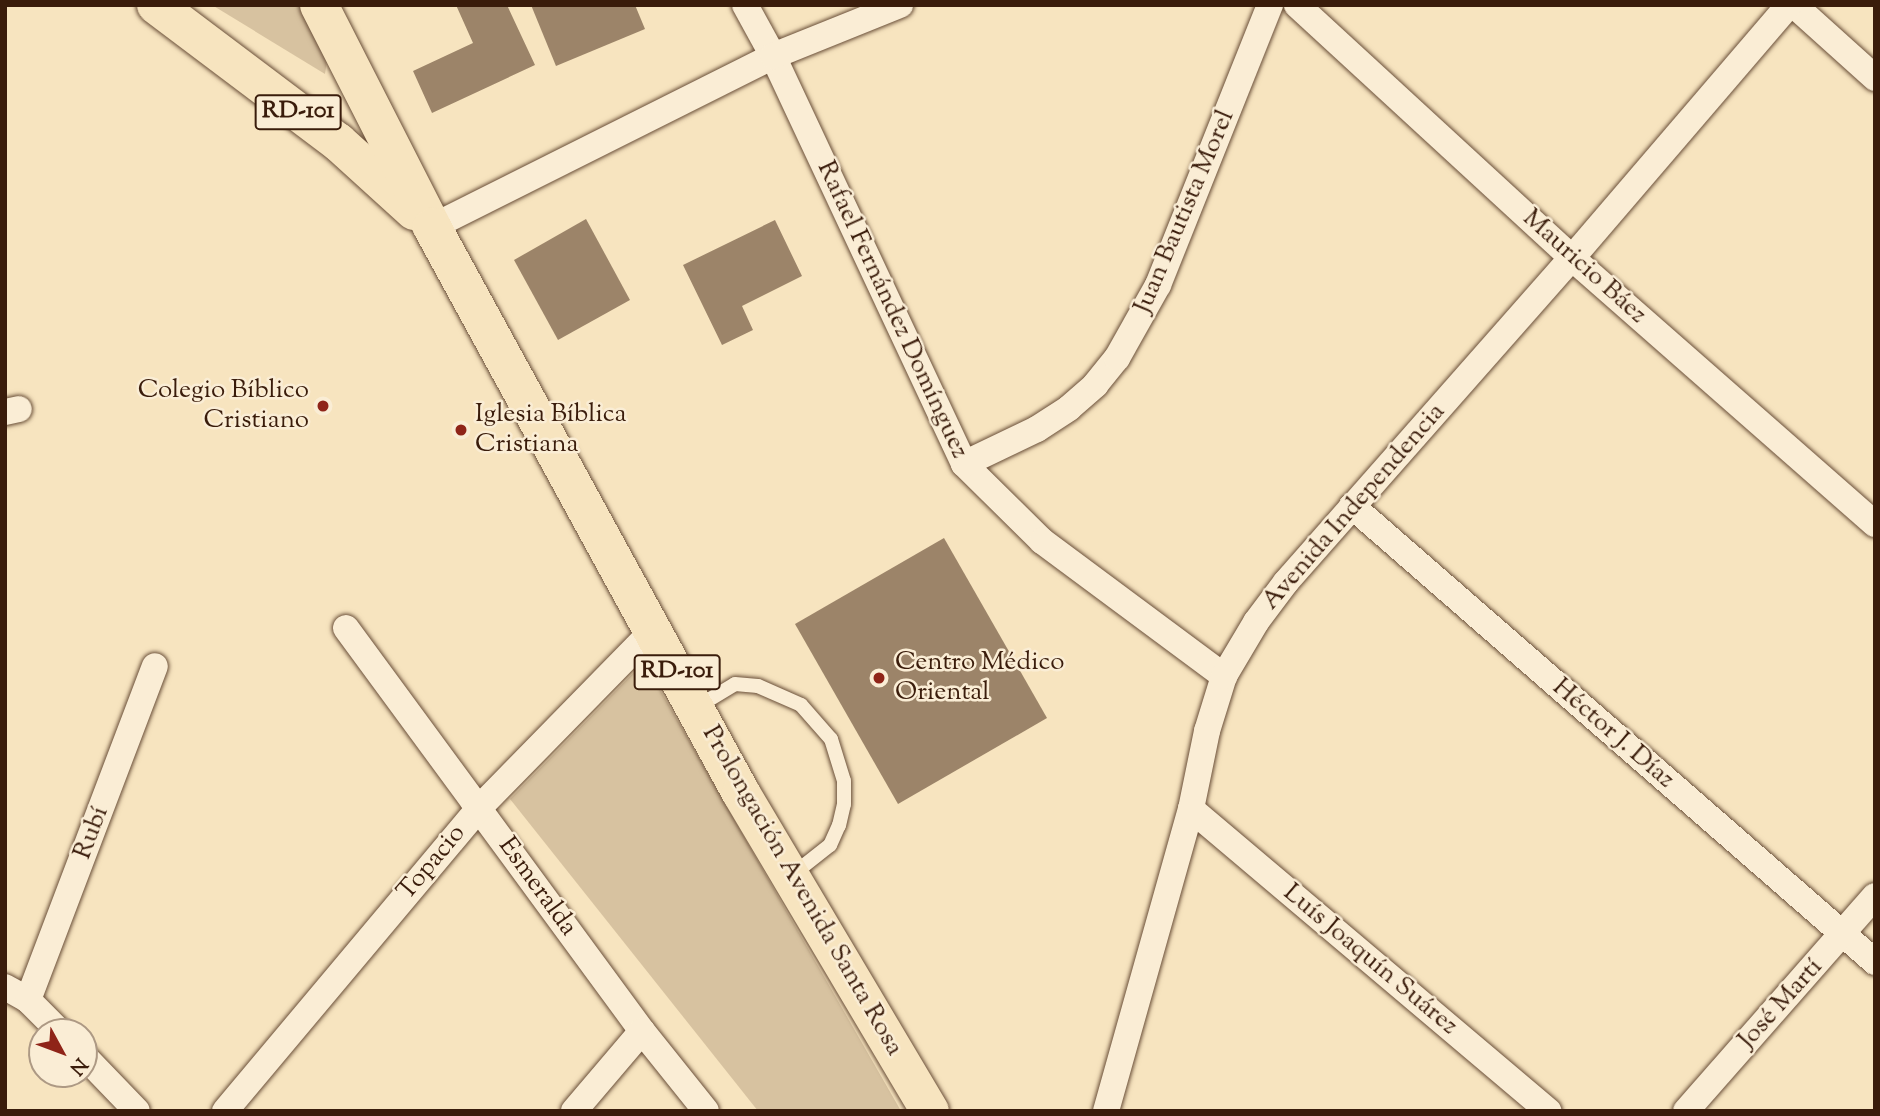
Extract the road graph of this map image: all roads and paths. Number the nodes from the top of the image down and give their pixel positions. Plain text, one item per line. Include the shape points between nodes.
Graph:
1 (156, 5) edge
2 (319, 5) edge
3 (745, 5) edge
4 (900, 5) edge
5 (1270, 5) edge
6 (1297, 5) edge
7 (1792, 5) edge
8 (772, 56) junction
9 (1875, 78) edge
10 (432, 227) junction
11 (1572, 258) junction
12 (964, 464) junction
13 (1352, 506) junction
14 (1875, 524) edge
15 (346, 628) dead end
16 (654, 629) junction
17 (155, 666) dead end
18 (1224, 676) junction
19 (696, 707) junction
20 (479, 808) junction
21 (1191, 809) junction
22 (789, 877) junction
23 (1875, 897) edge
24 (1843, 934) junction
25 (1875, 962) edge
26 (5, 986) edge
27 (28, 1000) junction
28 (46, 1018) edge
29 (642, 1031) junction
30 (98, 1071) edge
31 (137, 1111) edge
32 (225, 1111) edge
33 (574, 1111) edge
34 (706, 1111) edge
35 (930, 1111) edge
36 (1106, 1111) edge
37 (1548, 1111) edge
38 (1686, 1111) edge

1 - 10 main road, Prolongación Avenida Santa Rosa / RD-101 via 338,142
2 - 10 main road, Prolongación Avenida Santa Rosa / RD-101
3 - 8 street, Rafael Fernández Domínguez
4 - 8 street
5 - 12 street, Juan Bautista Morel via 1158,285 1117,358 1095,385 1058,415
6 - 11 street, Mauricio Báez
7 - 9 street
7 - 11 street, Avenida Independencia
8 - 10 street
8 - 12 street, Rafael Fernández Domínguez
10 - 16 main road, Prolongación Avenida Santa Rosa / RD-101
11 - 13 street, Avenida Independencia
11 - 14 street, Mauricio Báez
12 - 18 street, Rafael Fernández Domínguez via 1042,541
13 - 18 street, Avenida Independencia via 1286,582
13 - 24 street, Héctor J. Díaz
15 - 20 street, Esmeralda
16 - 19 main road, Prolongación Avenida Santa Rosa / RD-101
16 - 20 street, Topacio
17 - 27 street, Rubí
18 - 21 street, Avenida Independencia
19 - 22 main road, Prolongación Avenida Santa Rosa / RD-101
19 - 22 lane via 735,684 758,686 801,705 831,739 844,781 839,825 830,845
20 - 29 street, Esmeralda
20 - 32 street, Topacio
21 - 36 street, Avenida Independencia
21 - 37 street, Luís Joaquín Suárez
22 - 35 main road, Prolongación Avenida Santa Rosa / RD-101
23 - 24 street, José Martí
24 - 25 street, Héctor J. Díaz
24 - 38 street, José Martí
26 - 27 street
27 - 28 street
29 - 33 street
29 - 34 street, Esmeralda
30 - 31 street

